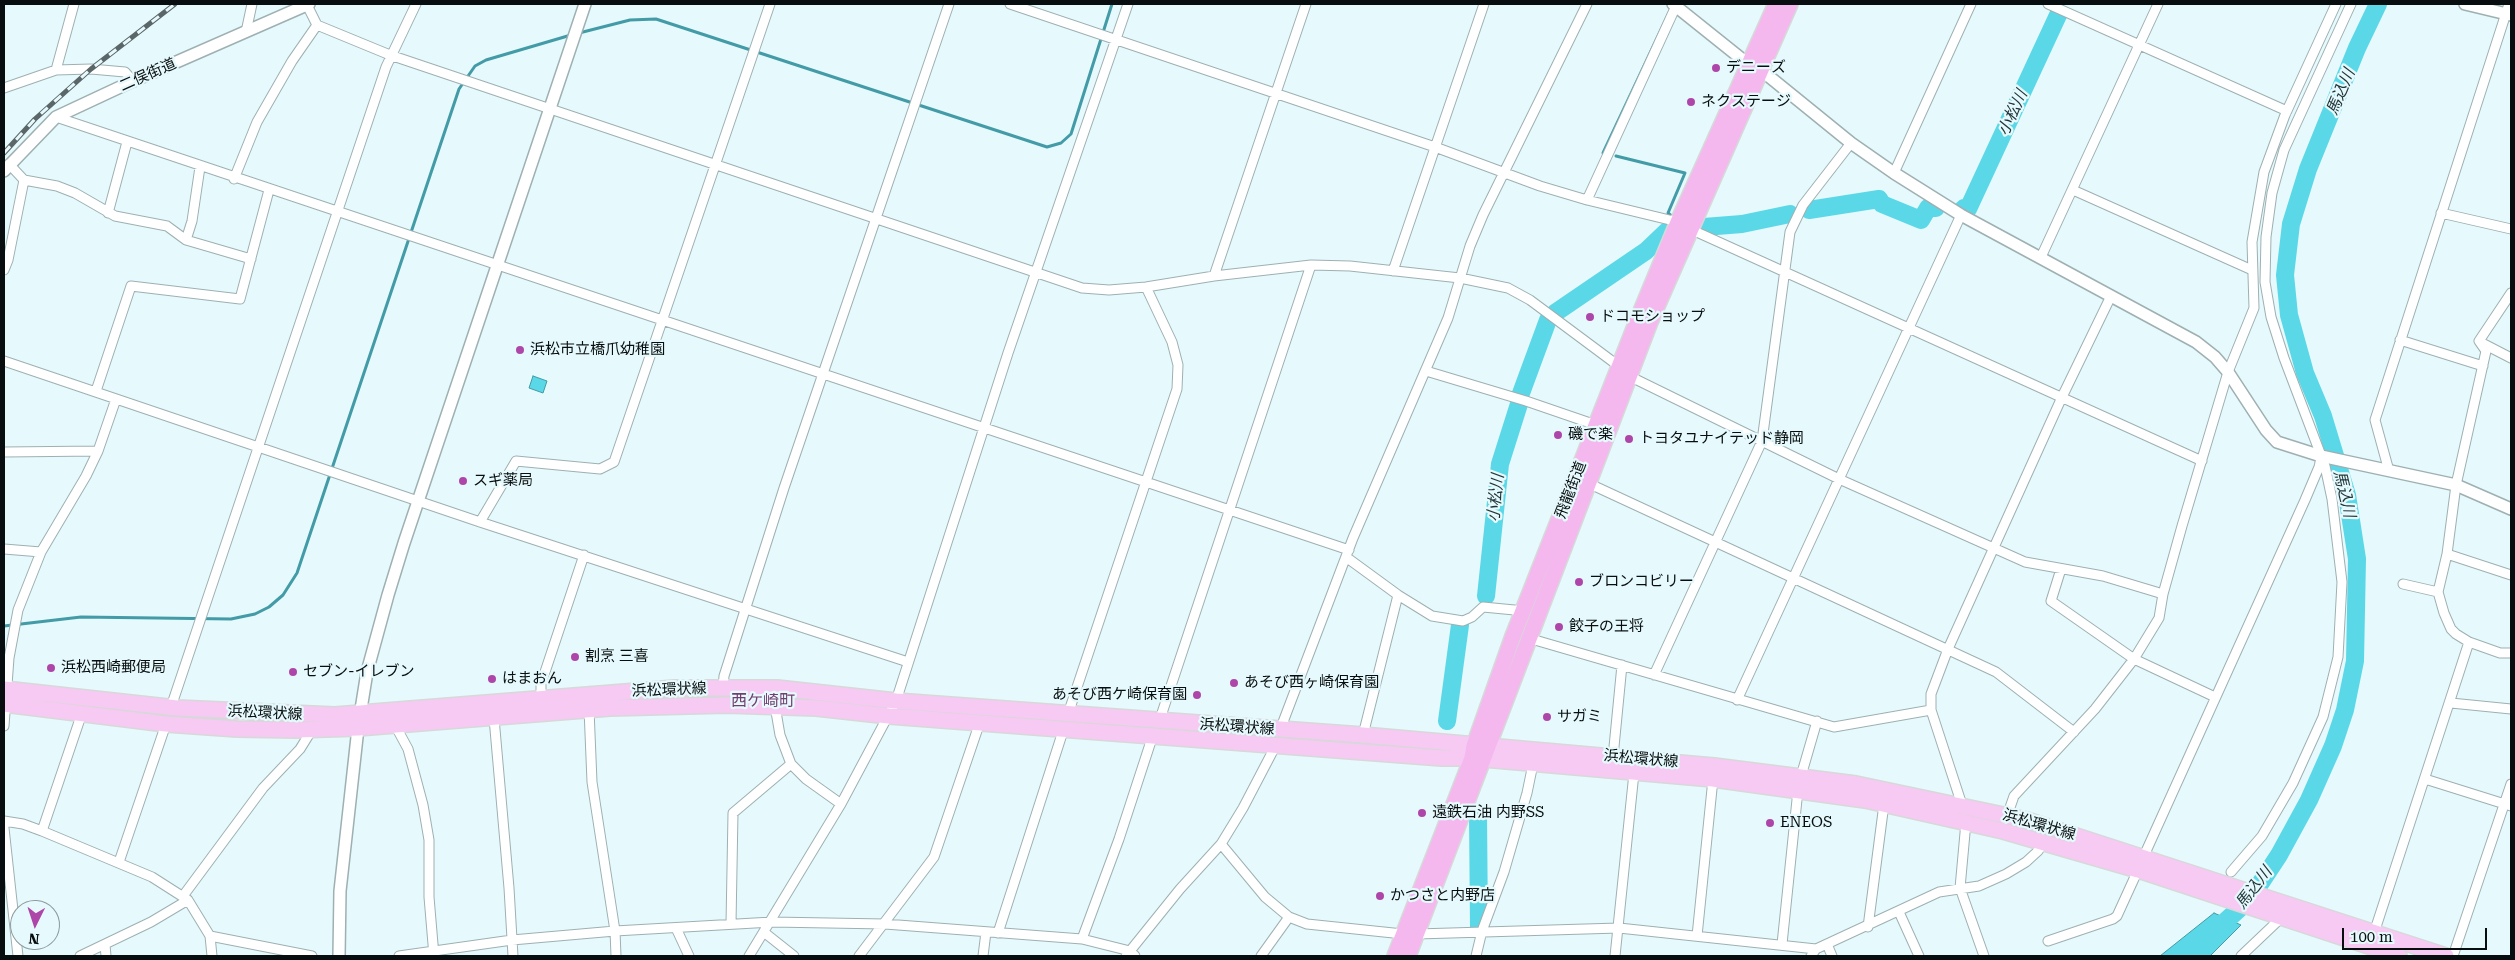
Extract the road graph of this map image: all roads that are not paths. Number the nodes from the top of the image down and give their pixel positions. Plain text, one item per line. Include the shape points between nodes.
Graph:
1 (74, 4) edge
2 (252, 4) edge
3 (308, 4) edge
4 (416, 4) edge
5 (585, 4) edge
6 (770, 4) edge
7 (948, 4) edge
8 (1010, 4) edge
9 (1128, 4) edge
10 (1306, 4) edge
11 (1484, 4) edge
12 (1587, 4) edge
13 (1776, 4) edge
14 (1790, 4) edge
15 (1971, 4) edge
16 (2048, 4) edge
17 (2158, 4) edge
18 (2336, 4) edge
19 (2351, 4) edge
20 (2465, 4) edge
21 (1674, 5) edge
22 (2509, 11) edge
23 (317, 25) junction
24 (246, 32) junction
25 (1113, 38) junction
26 (2139, 45) junction
27 (390, 55) junction
28 (1754, 67) junction
29 (56, 70) junction
30 (133, 81) junction
31 (4, 88) edge
32 (1277, 93) junction
33 (551, 109) junction
34 (2287, 111) junction
35 (56, 118) junction
36 (127, 142) junction
37 (1851, 144) junction
38 (1435, 147) junction
39 (715, 163) junction
40 (6, 167) edge
41 (200, 167) junction
42 (1504, 171) junction
43 (1894, 173) junction
44 (234, 178) junction
45 (24, 180) junction
46 (269, 190) junction
47 (2073, 190) junction
48 (1587, 200) junction
49 (336, 211) junction
50 (108, 213) junction
51 (2440, 214) junction
52 (1961, 215) junction
53 (876, 218) junction
54 (1684, 225) junction
55 (2511, 229) edge
56 (186, 240) junction
57 (2041, 257) junction
58 (251, 259) junction
59 (1311, 265) junction
60 (496, 266) junction
61 (4, 270) edge
62 (2252, 270) junction
63 (1393, 271) junction
64 (1785, 271) junction
65 (1036, 272) junction
66 (1214, 276) junction
67 (1460, 278) junction
68 (1146, 287) junction
69 (2511, 293) edge
70 (2111, 296) junction
71 (662, 320) junction
72 (1908, 327) junction
73 (2400, 340) junction
74 (2480, 342) junction
75 (2511, 358) edge
76 (4, 361) edge
77 (2483, 366) junction
78 (1426, 371) junction
79 (1624, 372) junction
80 (2228, 372) junction
81 (823, 375) junction
82 (96, 391) junction
83 (2062, 397) junction
84 (116, 398) junction
85 (1596, 425) junction
86 (984, 428) junction
87 (1762, 441) junction
88 (257, 446) junction
89 (98, 451) junction
90 (4, 452) edge
91 (2321, 456) junction
92 (2202, 460) junction
93 (2389, 471) junction
94 (1838, 479) junction
95 (1146, 481) junction
96 (1590, 484) junction
97 (2456, 485) junction
98 (419, 500) junction
99 (2511, 509) edge
100 (1229, 510) junction
101 (480, 522) junction
102 (1716, 542) junction
103 (4, 549) edge
104 (1994, 550) junction
105 (41, 552) junction
106 (1348, 553) junction
107 (2447, 554) junction
108 (584, 555) junction
109 (2061, 569) junction
110 (2511, 575) edge
111 (1793, 576) junction
112 (2403, 584) dead end
113 (2438, 592) junction
114 (2163, 594) junction
115 (1398, 595) junction
116 (746, 608) junction
117 (1525, 611) junction
118 (1528, 638) junction
119 (2469, 642) junction
120 (1948, 649) junction
121 (2511, 651) edge
122 (2134, 660) junction
123 (908, 662) junction
124 (1622, 665) junction
125 (1654, 675) junction
126 (722, 688) junction
127 (5, 697) edge
128 (2215, 697) junction
129 (541, 698) junction
130 (1737, 700) junction
131 (896, 701) junction
132 (2451, 703) junction
133 (774, 706) junction
134 (171, 707) junction
135 (589, 709) junction
136 (2511, 709) edge
137 (1931, 710) junction
138 (360, 712) junction
139 (82, 713) junction
140 (889, 716) junction
141 (494, 718) junction
142 (1066, 721) junction
143 (1817, 721) junction
144 (980, 722) junction
145 (166, 724) junction
146 (395, 725) junction
147 (4, 726) edge
148 (312, 728) junction
149 (358, 728) junction
150 (1156, 728) junction
151 (2074, 732) junction
152 (1363, 735) junction
153 (1278, 738) junction
154 (1479, 753) junction
155 (1613, 757) junction
156 (791, 764) junction
157 (1533, 764) junction
158 (1634, 773) junction
159 (1713, 779) junction
160 (2425, 779) junction
161 (1799, 783) junction
162 (2511, 784) edge
163 (841, 804) junction
164 (1884, 804) junction
165 (1962, 805) junction
166 (2508, 805) edge
167 (2007, 815) junction
168 (4, 821) edge
169 (1966, 822) junction
170 (4, 828) edge
171 (42, 831) junction
172 (2003, 831) junction
173 (2044, 842) junction
174 (1220, 844) junction
175 (119, 862) junction
176 (2140, 864) junction
177 (2231, 872) dead end
178 (1960, 888) junction
179 (186, 898) junction
180 (1899, 912) junction
181 (2282, 913) junction
182 (1289, 917) junction
183 (772, 922) junction
184 (731, 924) junction
185 (885, 924) junction
186 (1868, 926) junction
187 (676, 928) junction
188 (1619, 928) junction
189 (616, 931) junction
190 (1482, 931) junction
191 (986, 932) junction
192 (764, 933) junction
193 (998, 933) junction
194 (1410, 934) junction
195 (210, 936) junction
196 (1697, 936) junction
197 (1082, 939) junction
198 (512, 940) junction
199 (2048, 941) dead end
200 (1782, 944) junction
201 (1827, 944) junction
202 (105, 945) junction
203 (2369, 945) edge
204 (1814, 953) edge
205 (434, 954) edge
206 (1130, 955) edge
207 (18, 956) edge
208 (80, 956) edge
209 (106, 956) edge
210 (212, 956) edge
211 (312, 956) edge
212 (339, 956) edge
213 (399, 956) edge
214 (512, 956) edge
215 (616, 956) edge
216 (689, 956) edge
217 (749, 956) edge
218 (794, 956) edge
219 (859, 956) edge
220 (983, 956) edge
221 (1261, 956) edge
222 (1395, 956) edge
223 (1408, 956) edge
224 (1476, 956) edge
225 (1615, 956) edge
226 (1832, 956) edge
227 (1919, 956) edge
228 (1984, 956) edge
229 (2241, 956) edge
230 (2399, 956) edge
231 (2446, 956) edge
232 (2453, 956) edge

1 - 29 street
2 - 24 street
3 - 23 street
3 - 24 street, 二俣街道
4 - 27 street
5 - 33 street
6 - 39 street
7 - 53 street
8 - 25 street
9 - 25 street
10 - 32 street
11 - 38 street
12 - 42 street
13 - 28 highway, 飛龍街道
14 - 28 highway, 飛龍街道
15 - 43 street
16 - 26 street
17 - 26 street
18 - 34 street
19 - 91 street via 2284,150 2272,193 2266,237 2265,282 2271,317
20 - 22 street
21 - 28 street
21 - 48 street
22 - 51 street
23 - 27 street
23 - 44 street via 257,122
24 - 30 street, 二俣街道
25 - 32 street
25 - 65 street
26 - 34 street
26 - 47 street
27 - 33 street
27 - 49 street
28 - 37 street
28 - 54 highway, 飛龍街道
29 - 30 street via 125,72
29 - 31 street
30 - 35 street, 二俣街道
32 - 38 street
32 - 66 street
33 - 39 street
33 - 60 street
34 - 62 street via 2264,172 2252,242
35 - 36 street
35 - 40 street, 二俣街道
36 - 41 street
36 - 50 street
37 - 43 street
37 - 64 street via 1803,205 1790,232
38 - 42 street
38 - 63 street
39 - 53 street
39 - 71 street
40 - 45 street
41 - 44 street
41 - 56 street
42 - 48 street
42 - 67 street via 1470,246
43 - 52 street
44 - 46 street
45 - 50 street via 75,193
45 - 61 street
46 - 49 street
46 - 58 street
47 - 57 street
47 - 62 street
48 - 54 street
49 - 60 street
49 - 88 street
50 - 56 street via 167,226
51 - 55 street
51 - 73 street
52 - 57 street
52 - 72 street
53 - 65 street
53 - 81 street
54 - 64 street
54 - 79 highway, 飛龍街道
56 - 58 street
57 - 70 street
58 - 82 street via 240,299 131,286
59 - 63 street
59 - 66 street
59 - 100 street
60 - 71 street
60 - 98 street
62 - 80 street via 2254,308
63 - 67 street
64 - 72 street
64 - 87 street
65 - 68 street via 1082,288
65 - 86 street
66 - 68 street
67 - 78 street
67 - 79 street via 1508,288 1530,300
68 - 95 street via 1172,342 1178,365 1177,388
69 - 74 street
70 - 80 street via 2196,342
70 - 83 street
71 - 81 street
71 - 101 street via 614,462 600,469 516,461
72 - 83 street
72 - 94 street
73 - 77 street
73 - 93 street via 2375,420
74 - 75 street
74 - 77 street via 2486,351
76 - 82 street
77 - 97 street
78 - 85 street via 1526,400
78 - 106 street
79 - 85 highway, 飛龍街道
79 - 87 street
79 - 96 highway, 飛龍街道
80 - 91 street via 2277,442
80 - 92 street
81 - 86 street
81 - 116 street
82 - 84 street
83 - 92 street
83 - 104 street
84 - 88 street
84 - 89 street
85 - 117 highway, 飛龍街道
86 - 95 street
86 - 123 street
87 - 94 street
87 - 102 street
88 - 98 street
88 - 134 street
89 - 90 street
89 - 105 street
91 - 93 street
91 - 128 street via 2305,500
91 - 177 street via 2332,499 2341,562 2342,613 2338,657 2323,717 2296,776 2262,836
92 - 114 street
93 - 97 street
94 - 104 street
94 - 111 street
95 - 100 street
95 - 142 street
96 - 102 street
96 - 118 highway, 飛龍街道
97 - 99 street
97 - 107 street
98 - 101 street
98 - 138 street via 388,595 367,672
100 - 106 street
100 - 150 street
101 - 108 street
102 - 111 street
102 - 125 street
103 - 105 street
104 - 109 street via 2025,562
104 - 120 street
105 - 127 street via 15,619
106 - 115 street
106 - 153 street
107 - 110 street
107 - 113 street
108 - 116 street
108 - 129 street via 541,684
109 - 114 street via 2102,576
109 - 122 street via 2051,601
111 - 120 street
111 - 130 street
112 - 113 street
113 - 119 street via 2451,629
114 - 122 street via 2159,618
115 - 117 street via 1432,616 1454,621 1472,617 1483,607
115 - 152 street
116 - 123 street
116 - 126 street
117 - 154 highway, 飛龍街道 via 1513,636
118 - 124 street
118 - 154 highway, 飛龍街道
119 - 121 street via 2500,653
119 - 132 street
120 - 137 street via 1931,694
120 - 151 street via 1996,672
122 - 128 street
122 - 151 street
123 - 131 street
124 - 125 street
124 - 155 street
125 - 130 street
126 - 129 main road, 浜松環状線 via 675,688
126 - 131 main road, 浜松環状線 via 778,688
127 - 134 main road, 浜松環状線
127 - 139 main road, 浜松環状線
127 - 147 street
128 - 176 street
129 - 138 main road, 浜松環状線
130 - 143 street
131 - 140 street
131 - 142 main road, 浜松環状線
132 - 136 street
132 - 160 street
133 - 135 main road, 浜松環状線
133 - 140 main road, 浜松環状線
133 - 156 street
134 - 138 main road, 浜松環状線 via 303,715
135 - 141 main road, 浜松環状線
135 - 189 street via 592,782
137 - 143 street via 1834,727
137 - 165 street
138 - 149 street
139 - 145 main road, 浜松環状線
139 - 171 street
140 - 144 main road, 浜松環状線
140 - 163 street
141 - 146 main road, 浜松環状線
141 - 198 street
142 - 144 main road, 浜松環状線
142 - 150 main road, 浜松環状線
142 - 193 street
143 - 161 street
144 - 185 street via 934,857
145 - 148 main road, 浜松環状線 via 237,729
145 - 175 street
146 - 149 main road, 浜松環状線
146 - 205 street via 408,749 429,840
148 - 149 main road, 浜松環状線
148 - 179 street via 300,749 263,788
149 - 212 street via 340,891
150 - 153 main road, 浜松環状線
150 - 197 street
151 - 167 street via 2014,796
152 - 153 main road, 浜松環状線
152 - 154 main road, 浜松環状線
153 - 154 main road, 浜松環状線
153 - 174 street via 1243,808
154 - 155 main road, 浜松環状線
154 - 157 main road, 浜松環状線
154 - 194 highway, 飛龍街道
155 - 161 main road, 浜松環状線
156 - 163 street
156 - 184 street via 733,813
157 - 158 main road, 浜松環状線
157 - 190 street via 1504,872
158 - 159 main road, 浜松環状線
158 - 188 street
159 - 161 main road, 浜松環状線
159 - 196 street
160 - 166 street
160 - 203 street
161 - 164 main road, 浜松環状線
161 - 165 main road, 浜松環状線 via 1856,784
161 - 200 street
162 - 166 street
163 - 183 street
164 - 169 main road, 浜松環状線
164 - 186 street
165 - 167 main road, 浜松環状線
166 - 232 street
167 - 172 street
167 - 176 main road, 浜松環状線
168 - 171 street
169 - 172 main road, 浜松環状線
169 - 178 street
170 - 207 street
171 - 175 street
172 - 173 main road, 浜松環状線
173 - 176 main road, 浜松環状線
173 - 178 street via 2026,862 2006,874 1986,884
174 - 182 street via 1265,896
174 - 206 street via 1180,889
175 - 179 street
176 - 181 main road, 浜松環状線
176 - 199 street via 2117,916
178 - 180 street via 1939,892
178 - 228 street
179 - 195 street
179 - 202 street
180 - 186 street
180 - 227 street
181 - 203 main road, 浜松環状線
181 - 229 street
182 - 194 street via 1307,924
182 - 221 street
183 - 184 street
183 - 185 street
183 - 192 street
184 - 187 street
185 - 191 street
185 - 219 street
186 - 201 street
187 - 189 street
187 - 216 street
188 - 190 street
188 - 196 street
188 - 225 street
189 - 198 street
189 - 215 street
190 - 194 street
190 - 224 street
191 - 193 street
191 - 220 street
192 - 217 street
192 - 218 street
193 - 197 street
194 - 222 highway, 飛龍街道
194 - 223 highway, 飛龍街道
195 - 210 street
195 - 211 street
196 - 200 street
197 - 206 street
198 - 205 street
198 - 214 street
200 - 204 street
201 - 204 street
201 - 226 street
202 - 208 street
202 - 209 street
203 - 230 main road, 浜松環状線
203 - 231 main road, 浜松環状線
205 - 213 street

